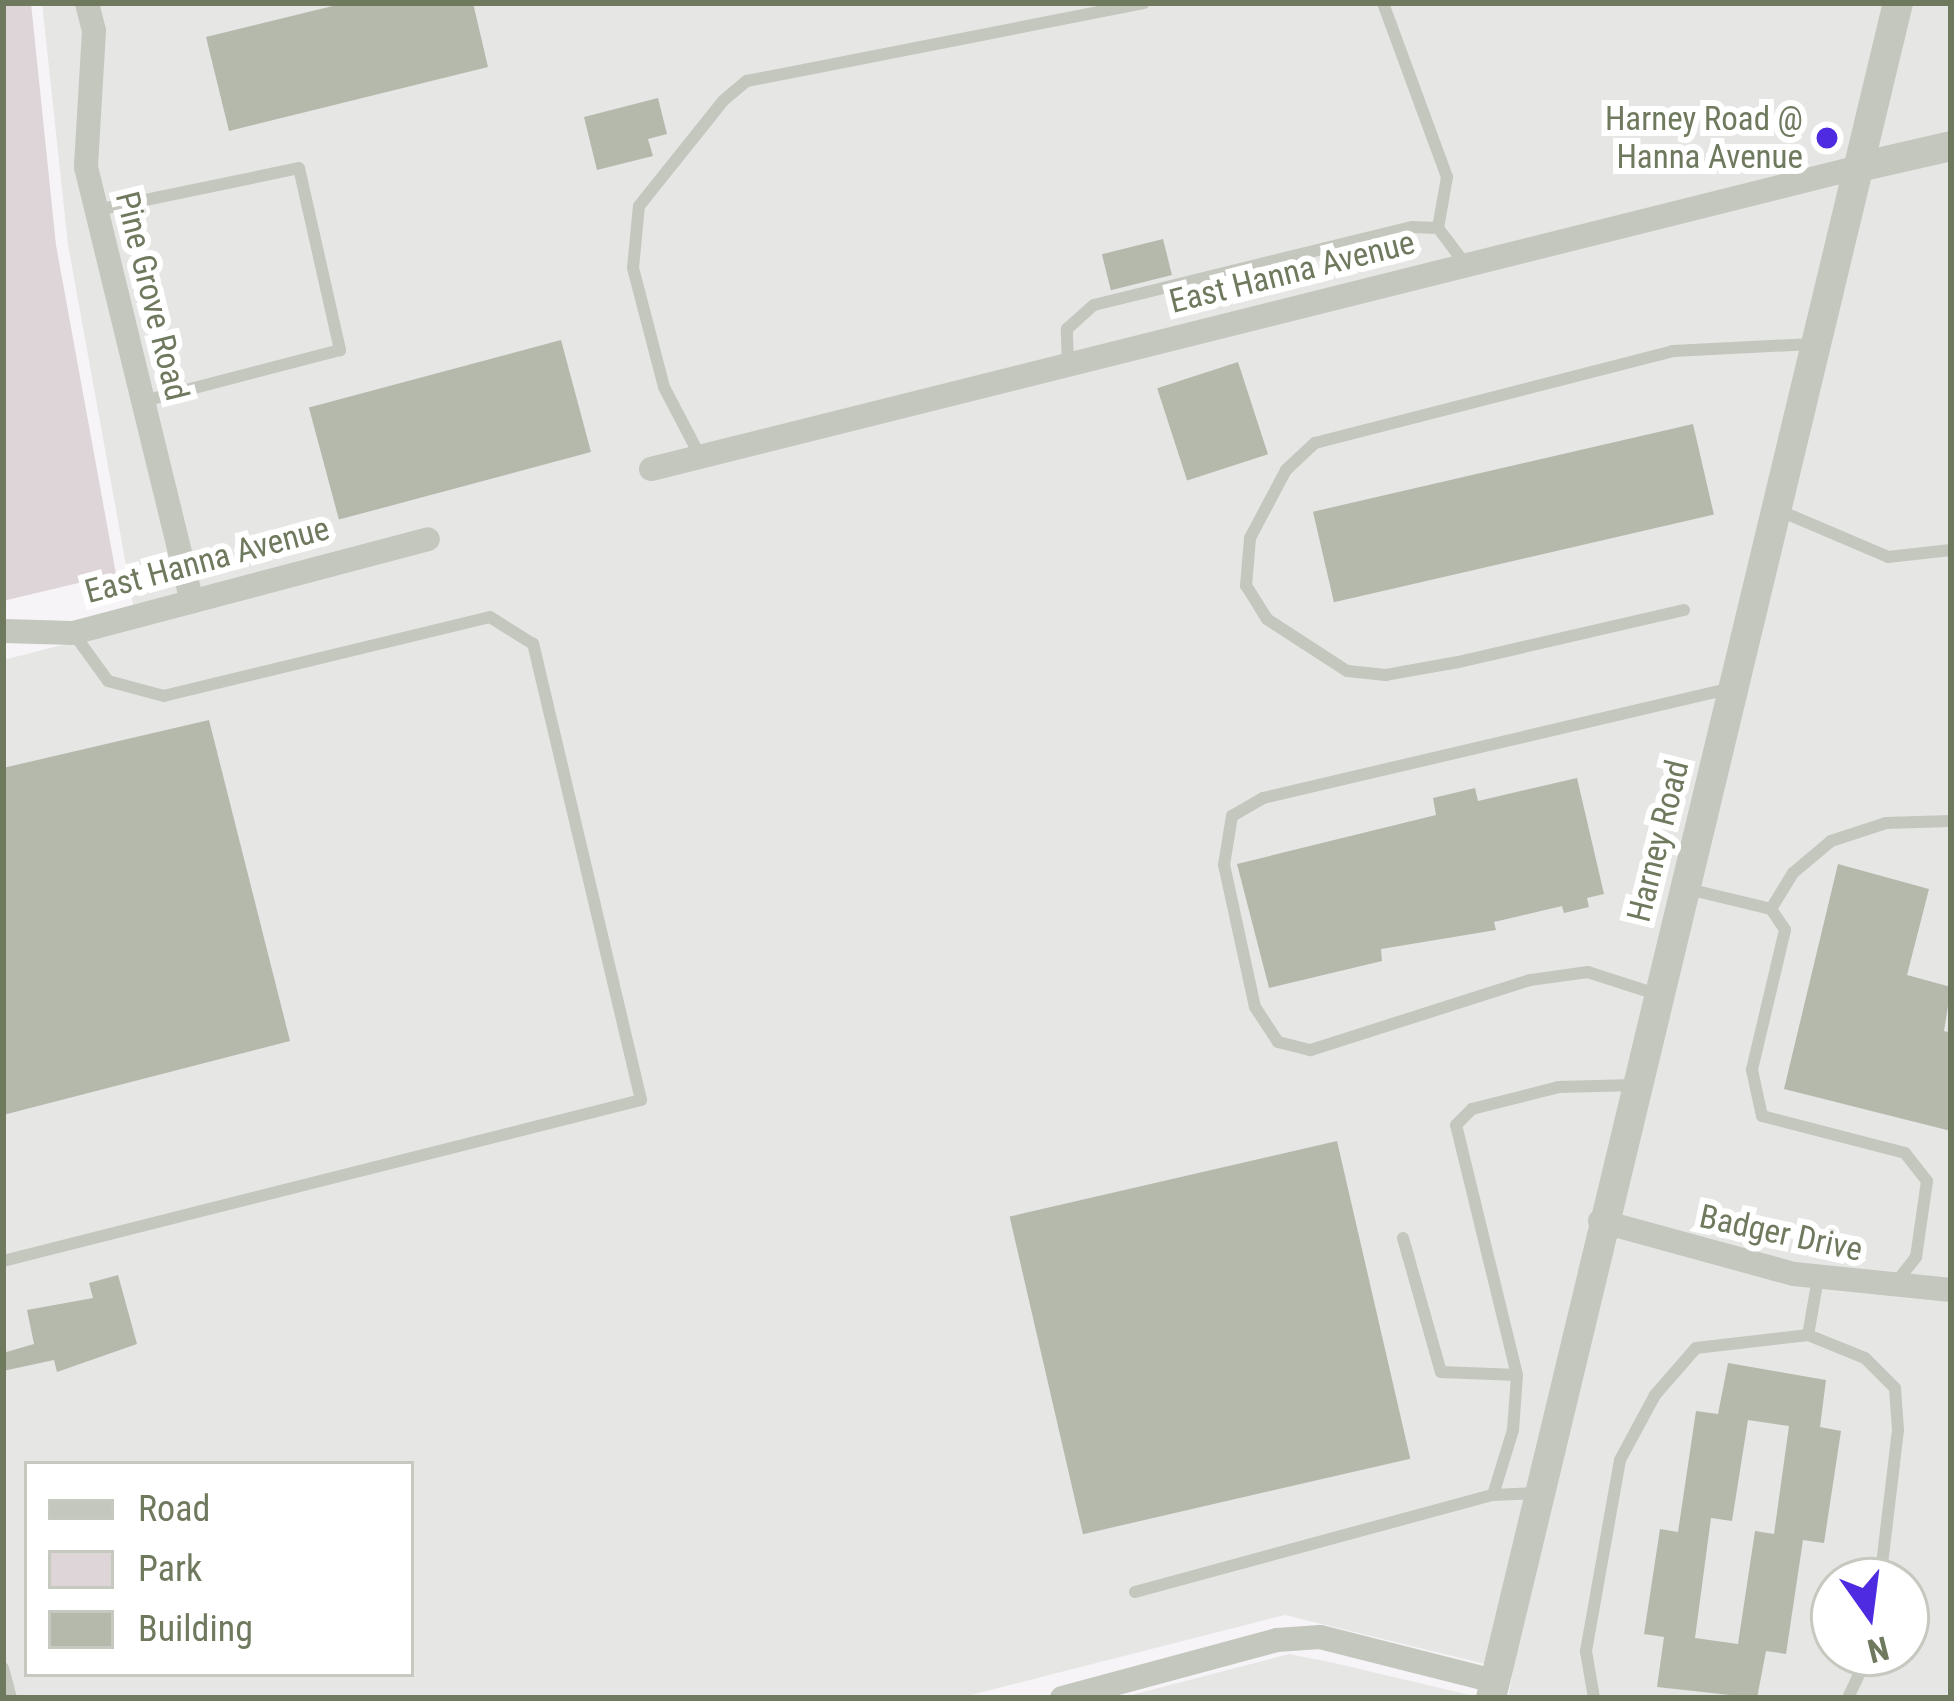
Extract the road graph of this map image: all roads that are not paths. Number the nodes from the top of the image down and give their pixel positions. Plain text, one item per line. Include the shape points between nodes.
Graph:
1 (88, 3) edge
2 (1143, 3) edge
3 (1383, 3) edge
4 (1898, 3) edge
5 (1951, 146) edge
6 (1864, 166) junction
7 (96, 210) junction
8 (1438, 228) junction
9 (1466, 266) junction
10 (1820, 343) junction
11 (1068, 365) junction
12 (144, 401) junction
13 (700, 457) junction
14 (651, 470) dead end
15 (1778, 509) junction
16 (428, 539) dead end
17 (1951, 550) edge
18 (192, 601) junction
19 (1684, 610) dead end
20 (3, 631) edge
21 (73, 633) junction
22 (1733, 688) junction
23 (1951, 821) edge
24 (1683, 888) junction
25 (1771, 909) junction
26 (1657, 994) junction
27 (1634, 1084) junction
28 (1600, 1221) junction
29 (1403, 1238) dead end
30 (3, 1261) edge
31 (1818, 1277) junction
32 (1890, 1289) junction
33 (1951, 1290) edge
34 (1808, 1335) junction
35 (1517, 1375) junction
36 (1538, 1493) junction
37 (1493, 1495) junction
38 (1883, 1557) edge
39 (1136, 1592) dead end
40 (3, 1668) edge
41 (1493, 1690) edge
42 (11, 1698) edge
43 (1062, 1698) edge
44 (1594, 1698) edge

1 - 7 street, Pine Grove Road via 94,31 86,167
2 - 13 lane via 747,81 724,100 639,206 633,268 664,387
3 - 8 lane via 1448,177
4 - 6 street, Harney Road
5 - 6 street, East Hanna Avenue
6 - 9 street, East Hanna Avenue
6 - 10 street, Harney Road
7 - 12 street, Pine Grove Road
7 - 12 lane via 299,168 340,350
8 - 9 lane
8 - 11 lane via 1401,229 1078,315 1067,329
9 - 11 street, East Hanna Avenue
10 - 15 street, Harney Road
10 - 19 lane via 1673,351 1315,443 1286,470 1250,538 1246,586 1267,619 1347,671 1386,675
11 - 13 street, East Hanna Avenue
12 - 18 street, Pine Grove Road
13 - 14 street, East Hanna Avenue
15 - 17 lane via 1888,557
15 - 22 street, Harney Road
16 - 18 street, East Hanna Avenue
18 - 21 street, East Hanna Avenue
20 - 21 street, East Hanna Avenue
21 - 30 lane via 108,682 164,696 490,616 533,644 641,1100
22 - 24 street, Harney Road
22 - 26 lane via 1264,798 1232,816 1224,865 1256,1007 1278,1042 1310,1050 1530,980 1588,972
23 - 25 lane via 1886,823 1831,841 1793,873
24 - 25 lane
24 - 26 street, Harney Road
25 - 32 lane via 1786,948 1752,1070 1754,1100 1762,1116 1905,1153 1927,1181 1916,1257
26 - 27 street, Harney Road
27 - 28 street, Harney Road
27 - 35 lane via 1558,1087 1472,1109 1456,1125
28 - 31 street, Badger Drive
28 - 36 street, Harney Road
29 - 35 lane via 1441,1372
31 - 32 street, Badger Drive
31 - 34 lane
32 - 33 street, Badger Drive
34 - 38 lane via 1865,1358 1894,1388 1898,1430
34 - 44 lane via 1696,1348 1654,1395 1620,1460 1586,1651
35 - 37 lane via 1513,1430
36 - 37 lane
36 - 41 street, Harney Road
37 - 39 lane
40 - 42 lane
41 - 43 street via 1320,1637 1277,1640

